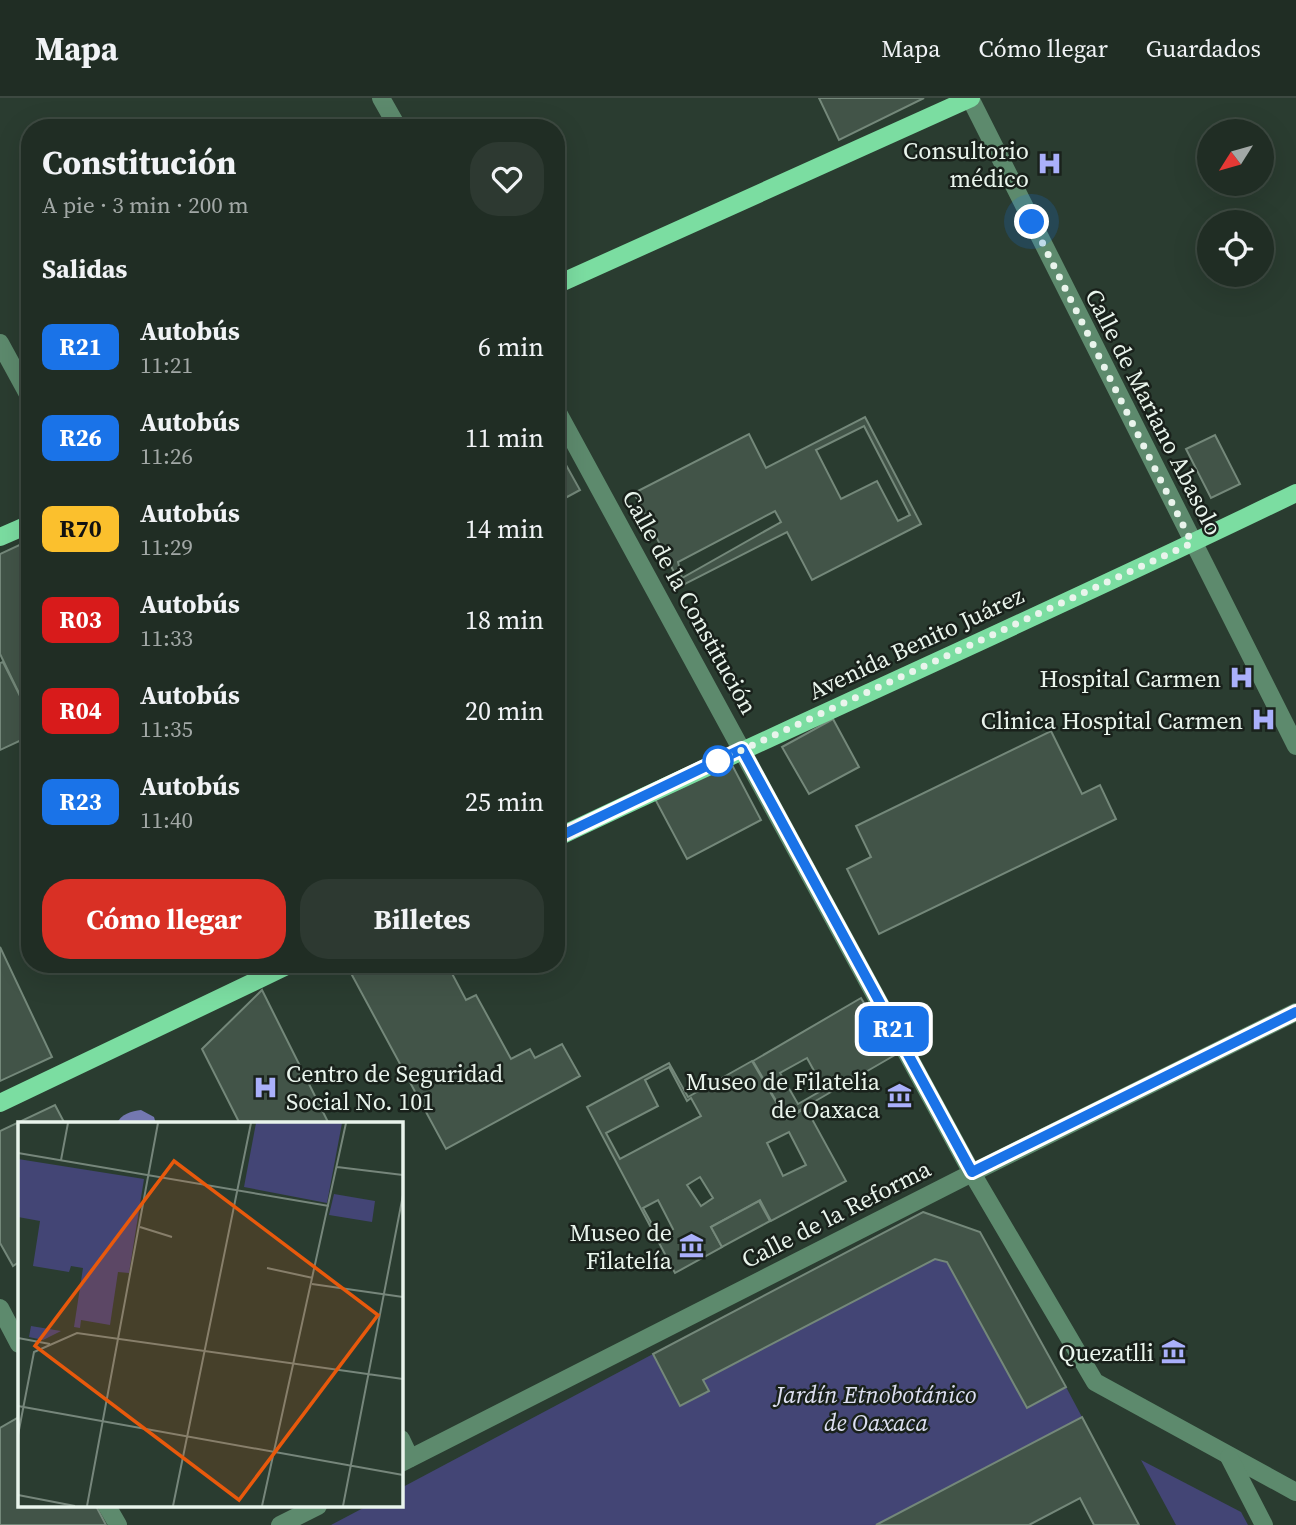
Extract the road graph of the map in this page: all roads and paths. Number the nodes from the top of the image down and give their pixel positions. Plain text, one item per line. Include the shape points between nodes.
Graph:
1 (381, 98) edge
2 (970, 98) edge
3 (393, 119) edge
4 (565, 281) edge
5 (0, 343) edge
6 (21, 382) edge
7 (565, 425) edge
8 (1296, 494) edge
9 (21, 528) edge
10 (0, 537) edge
11 (1192, 543) junction
12 (1296, 746) edge
13 (742, 749) junction
14 (565, 834) edge
15 (273, 973) edge
16 (1296, 1012) edge
17 (0, 1103) edge
18 (972, 1172) junction
19 (0, 1308) edge
20 (18, 1342) edge
21 (1229, 1457) junction
22 (405, 1461) edge
23 (1296, 1492) edge
24 (108, 1508) edge
25 (314, 1508) edge
26 (118, 1525) edge
27 (280, 1525) edge
28 (1264, 1525) edge

1 - 3 street
2 - 4 main road
2 - 11 street, Calle de Mariano Abasolo
5 - 6 street
7 - 13 street, Calle de la Constitución
8 - 11 main road, Avenida Benito Juárez
9 - 10 main road
11 - 12 street, Calle de Mariano Abasolo
11 - 13 main road, Avenida Benito Juárez
13 - 14 main road, Avenida Benito Juárez
13 - 18 street, Calle de la Constitución
15 - 17 main road
16 - 18 street, Calle de la Reforma
18 - 21 street, Calle de la Constitución via 1095,1382
18 - 22 street, Calle de la Reforma
19 - 20 street
21 - 23 street, Calle de la Constitución
21 - 28 street
24 - 26 street
25 - 27 street

